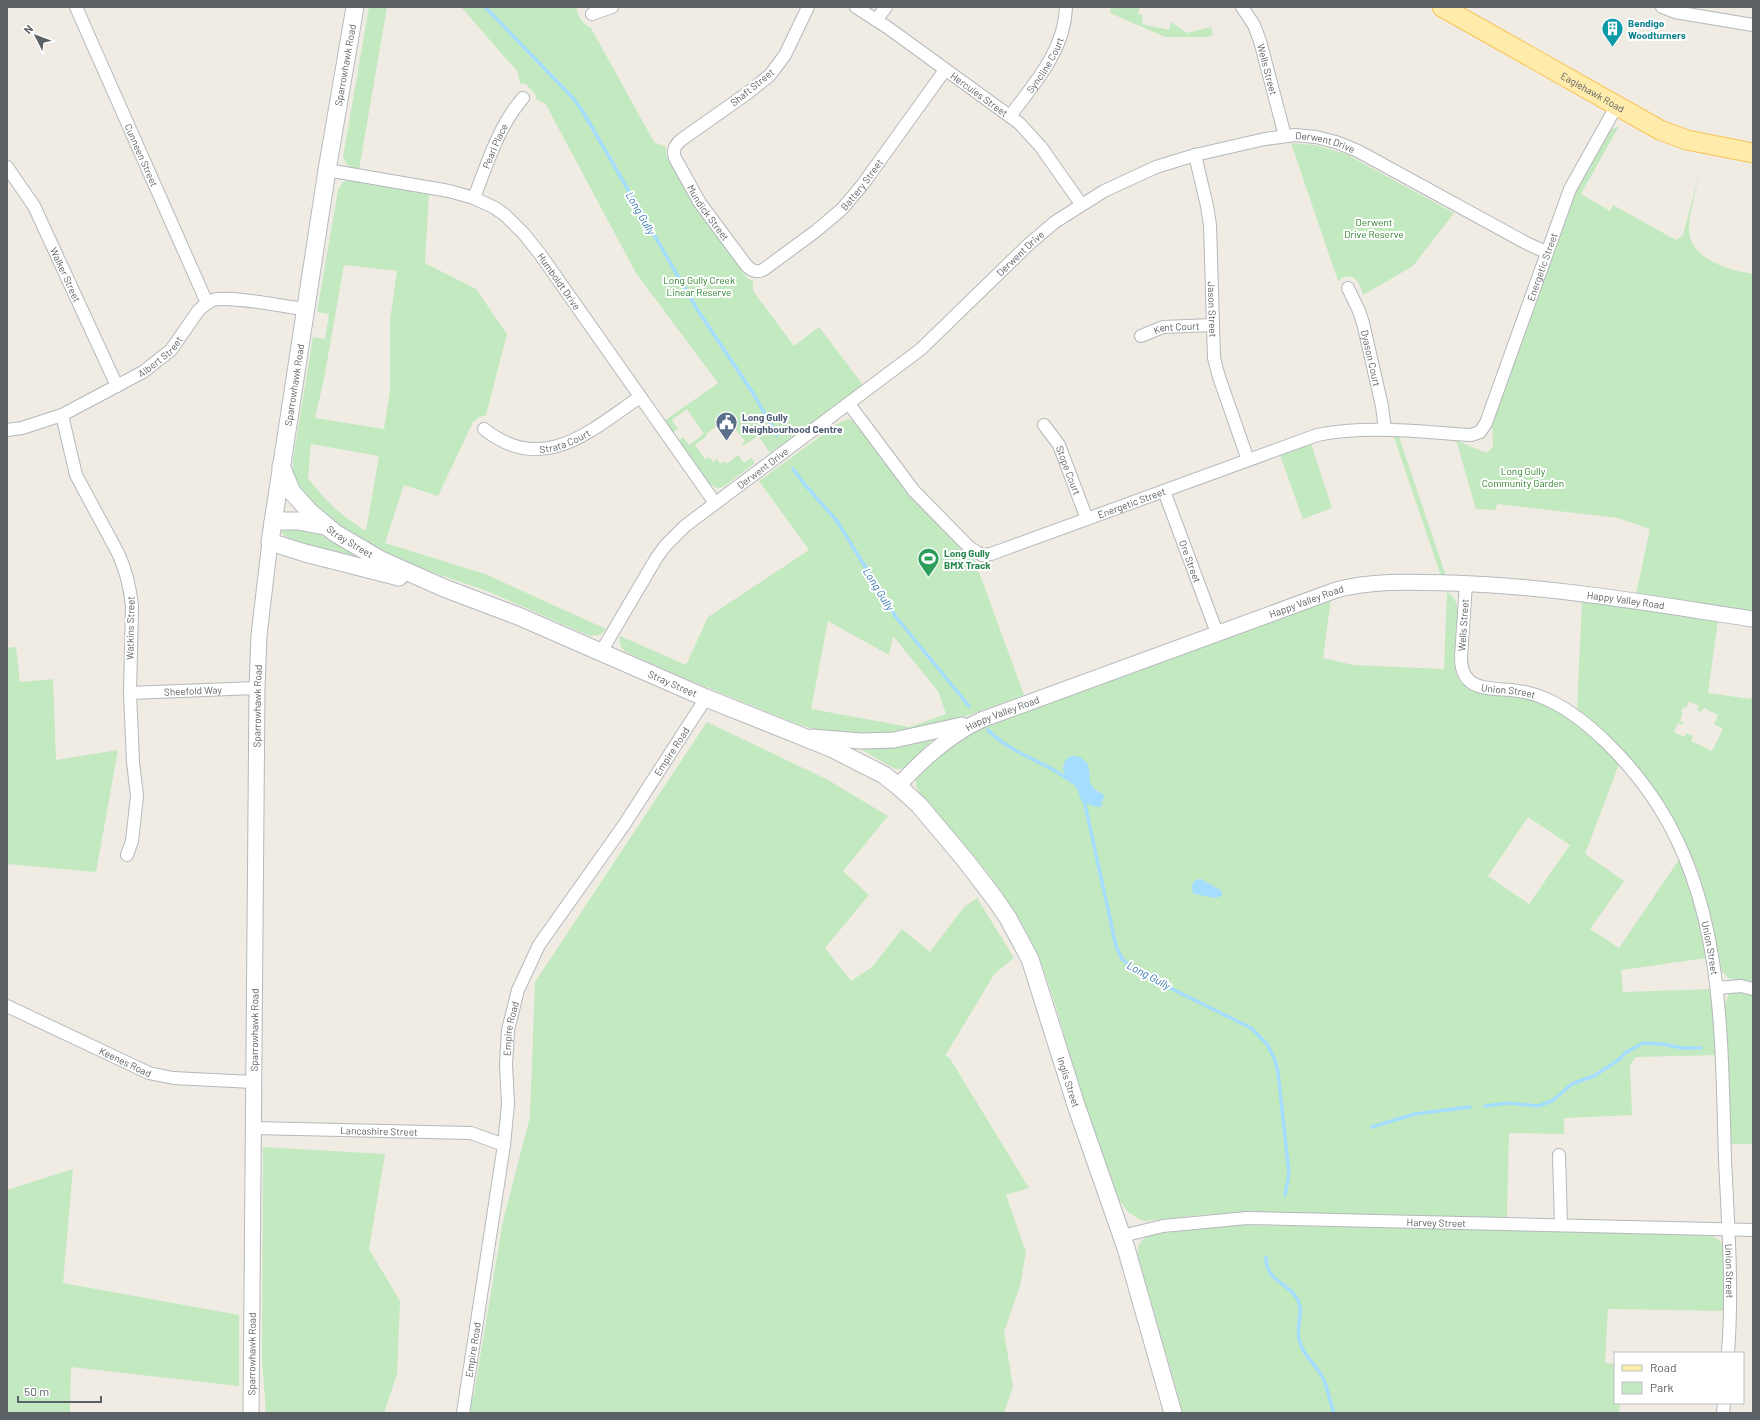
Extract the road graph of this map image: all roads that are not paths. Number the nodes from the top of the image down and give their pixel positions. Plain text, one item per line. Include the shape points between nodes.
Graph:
1 (76, 7) edge
2 (355, 7) edge
3 (612, 7) edge
4 (808, 7) edge
5 (856, 7) edge
6 (886, 7) edge
7 (1066, 7) edge
8 (1242, 7) edge
9 (1442, 7) edge
10 (1662, 7) edge
11 (592, 14) dead end
12 (876, 20) junction
13 (1753, 25) edge
14 (945, 70) junction
15 (523, 98) dead end
16 (1617, 106) junction
17 (1010, 116) junction
18 (1285, 136) junction
19 (674, 149) joint
20 (1753, 153) edge
21 (1195, 155) junction
22 (7, 167) edge
23 (327, 170) junction
24 (474, 198) junction
25 (1081, 204) junction
26 (1546, 252) junction
27 (753, 271) joint
28 (1348, 288) dead end
29 (207, 303) junction
30 (306, 309) junction
31 (1212, 325) junction
32 (1141, 336) dead end
33 (117, 386) junction
34 (640, 397) junction
35 (849, 404) junction
36 (62, 416) junction
37 (1044, 425) dead end
38 (7, 430) edge
39 (484, 430) dead end
40 (1385, 430) junction
41 (1248, 460) junction
42 (281, 466) junction
43 (1164, 491) junction
44 (715, 503) junction
45 (1087, 519) junction
46 (273, 521) junction
47 (326, 527) junction
48 (270, 542) junction
49 (1466, 584) junction
50 (444, 588) junction
51 (1753, 619) edge
52 (1217, 632) junction
53 (601, 652) junction
54 (1461, 666) joint
55 (257, 688) junction
56 (130, 692) junction
57 (706, 698) junction
58 (981, 720) junction
59 (806, 737) junction
60 (898, 786) junction
61 (127, 855) dead end
62 (1717, 988) junction
63 (1753, 989) edge
64 (7, 1006) edge
65 (253, 1082) junction
66 (252, 1128) junction
67 (504, 1145) junction
68 (1559, 1155) dead end
69 (1560, 1225) junction
70 (1728, 1230) junction
71 (1753, 1230) edge
72 (1122, 1236) junction
73 (1728, 1352) edge
74 (251, 1413) edge
75 (463, 1413) edge
76 (1173, 1413) edge

1 - 29 street, Cunneen Street
2 - 23 main road, Sparrowhawk Road
3 - 11 street
4 - 19 street, Shaft Street via 785,56 770,75 681,140
5 - 12 street, Hercules Street
6 - 12 street
7 - 17 street, Syncline Court via 1062,33 1054,54
8 - 18 street, Wells Street via 1254,25 1260,41
9 - 16 main road, Eaglehawk Road
10 - 13 street via 1675,12
12 - 14 street, Hercules Street
14 - 17 street, Hercules Street
14 - 27 street, Battery Street via 842,209 763,270
15 - 24 street, Pearl Place via 503,127
16 - 20 main road, Eaglehawk Road via 1655,128 1678,137 1696,143
16 - 26 street, Energetic Street via 1573,181
17 - 25 street, Hercules Street via 1041,146
18 - 21 street, Derwent Drive
18 - 26 street, Derwent Drive via 1316,137 1358,151
19 - 27 street, Mundick Street via 675,158 700,203
21 - 25 street, Derwent Drive via 1156,167
21 - 31 street, Jason Street via 1210,225
22 - 33 street, Walker Street via 34,206
23 - 24 street, Humboldt Drive via 449,191
23 - 30 main road, Sparrowhawk Road
24 - 34 street, Humboldt Drive via 495,208 524,234
25 - 35 street, Derwent Drive via 1029,244 921,349
26 - 40 street, Energetic Street via 1482,438 1471,435
28 - 40 street, Dyason Court via 1363,323
29 - 30 street via 230,299
29 - 33 street, Albert Street via 198,311 171,350 143,372
30 - 42 main road, Sparrowhawk Road
31 - 32 street, Kent Court via 1163,327
31 - 41 street, Jason Street via 1218,377
33 - 36 street, Albert Street
34 - 39 street, Strata Court via 583,436 548,449 514,446
34 - 44 street, Humboldt Drive
35 - 44 street, Derwent Drive
35 - 45 street, Energetic Street via 914,491 978,553 991,554
36 - 38 street, Albert Street
36 - 56 street, Watkins Street via 76,475 118,553 129,581 132,606
37 - 45 street, Stope Court via 1059,445
40 - 41 street, Energetic Street via 1346,430 1317,435
41 - 43 street, Energetic Street
42 - 46 main road, Sparrowhawk Road
42 - 47 main road, Stray Street via 297,498
43 - 45 street, Energetic Street
43 - 52 street, Ore Street
44 - 53 street, Derwent Drive via 674,536 658,556
46 - 47 main road via 298,521
46 - 48 main road, Sparrowhawk Road
47 - 50 main road, Stray Street via 381,560
48 - 50 main road, Stray Street via 305,554
48 - 55 street, Sparrowhawk Road via 259,635
49 - 51 street, Happy Valley Road via 1540,589
49 - 52 street, Happy Valley Road via 1387,582 1351,586
49 - 54 street, Wells Street
50 - 53 main road, Stray Street
52 - 58 street, Happy Valley Road
53 - 57 main road, Stray Street
54 - 62 street, Union Street via 1465,676 1476,685 1526,692 1561,707 1586,725 1640,779 1665,817 1686,858 1706,925
55 - 56 street, Sheefold Way
55 - 65 street, Sparrowhawk Road
56 - 61 street, Watkins Street via 137,796 133,835
57 - 59 main road, Stray Street
57 - 67 street, Empire Road via 624,825 539,945 518,990 508,1030 508,1104
58 - 59 street via 894,740 862,741
58 - 60 street, Happy Valley Road via 937,747
59 - 60 main road, Stray Street via 865,764
60 - 72 main road, Inglis Street via 928,816 966,861 995,899 1019,937 1036,976 1078,1112
62 - 63 street via 1741,986
62 - 70 street, Union Street
64 - 65 street, Keenes Road via 149,1073 173,1078
65 - 66 street, Sparrowhawk Road
66 - 67 street, Lancashire Street via 471,1133
66 - 74 street, Sparrowhawk Road
67 - 75 street, Empire Road
68 - 69 street
69 - 70 street, Harvey Street
69 - 72 street, Harvey Street via 1248,1218 1163,1226
70 - 71 street, Harvey Street
70 - 73 street, Union Street
72 - 76 main road, Inglis Street

